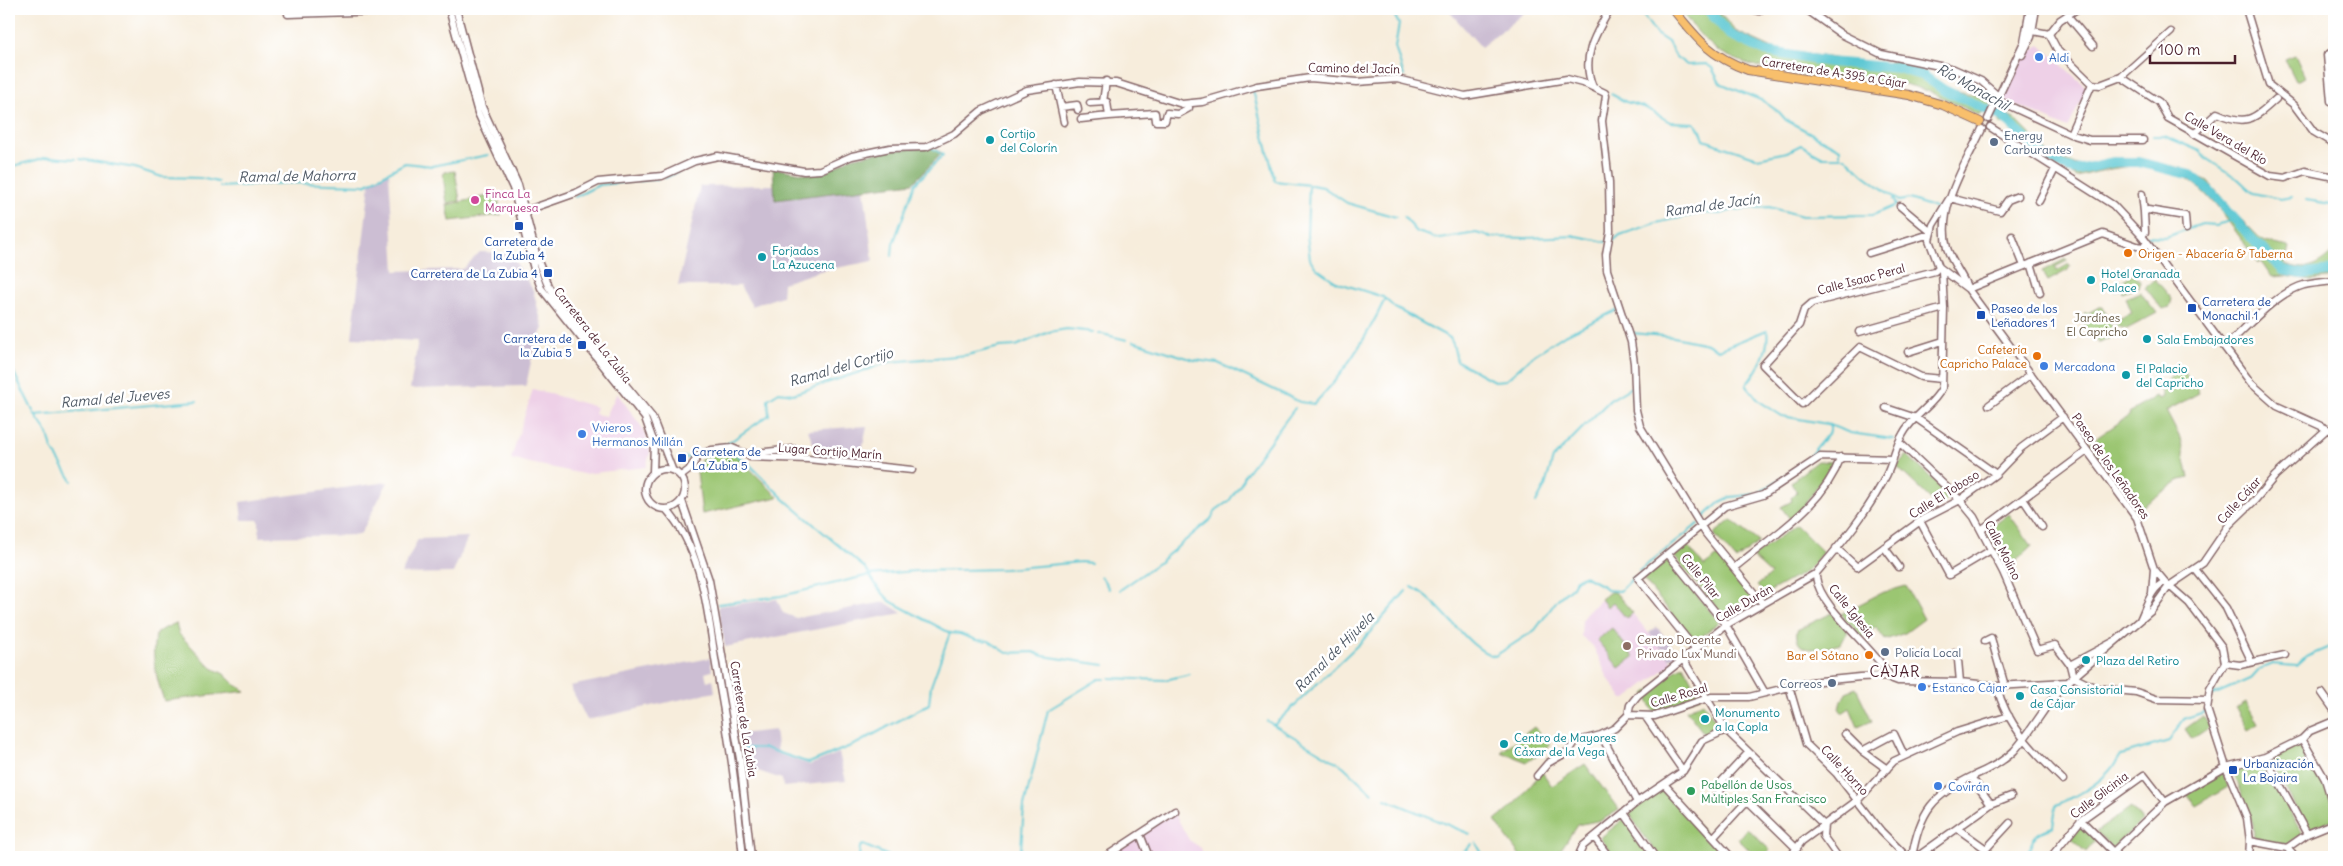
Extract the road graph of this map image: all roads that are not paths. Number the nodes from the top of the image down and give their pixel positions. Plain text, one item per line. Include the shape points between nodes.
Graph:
1 (450, 9) edge
2 (456, 9) edge
3 (1610, 9) edge
4 (1673, 9) edge
5 (1751, 9) edge
6 (1761, 9) edge
7 (1806, 9) edge
8 (2032, 9) edge
9 (2077, 9) edge
10 (2246, 9) edge
11 (288, 14) dead end
12 (2068, 15) junction
13 (2035, 18) junction
14 (2033, 31) junction
15 (2171, 32) dead end
16 (2042, 33) junction
17 (2049, 34) junction
18 (2027, 42) junction
19 (2093, 46) dead end
20 (2334, 51) edge
21 (2121, 77) junction
22 (1106, 81) junction
23 (2092, 84) junction
24 (1056, 85) junction
25 (1593, 87) junction
26 (2276, 99) dead end
27 (1997, 100) junction
28 (2331, 101) dead end
29 (1103, 102) junction
30 (1090, 103) dead end
31 (1189, 104) junction
32 (1061, 107) junction
33 (1078, 110) dead end
34 (1109, 116) junction
35 (1081, 119) dead end
36 (1985, 121) junction
37 (1064, 122) dead end
38 (2070, 134) junction
39 (2194, 134) junction
40 (2143, 140) dead end
41 (2334, 144) edge
42 (2056, 169) junction
43 (2334, 177) edge
44 (2142, 194) dead end
45 (2018, 196) dead end
46 (1950, 198) junction
47 (2039, 201) dead end
48 (1900, 206) dead end
49 (525, 211) junction
50 (2144, 212) junction
51 (2186, 229) dead end
52 (1931, 232) junction
53 (2012, 236) dead end
54 (2142, 236) junction
55 (1946, 238) junction
56 (2148, 244) junction
57 (1868, 253) dead end
58 (1953, 262) junction
59 (2031, 263) junction
60 (2024, 266) junction
61 (1942, 270) junction
62 (2334, 281) edge
63 (1968, 289) junction
64 (2040, 293) dead end
65 (1944, 308) junction
66 (1859, 332) dead end
67 (1943, 341) junction
68 (2225, 347) junction
69 (1908, 352) dead end
70 (2032, 374) junction
71 (1942, 379) junction
72 (1989, 405) dead end
73 (1886, 408) dead end
74 (2062, 417) junction
75 (1916, 418) junction
76 (2326, 430) junction
77 (2334, 432) edge
78 (1899, 442) junction
79 (794, 449) dead end
80 (2087, 450) junction
81 (746, 454) junction
82 (1841, 457) junction
83 (1893, 459) junction
84 (672, 469) junction
85 (912, 470) dead end
86 (653, 472) junction
87 (1996, 474) junction
88 (681, 476) junction
89 (1960, 500) junction
90 (2022, 500) junction
91 (682, 501) junction
92 (666, 509) junction
93 (1920, 521) junction
94 (1702, 526) junction
95 (2042, 527) dead end
96 (1981, 530) junction
97 (1884, 547) junction
98 (1836, 548) junction
99 (1991, 550) junction
100 (1668, 554) junction
101 (1899, 567) dead end
102 (1734, 568) junction
103 (2154, 569) junction
104 (2195, 569) junction
105 (1815, 575) junction
106 (2169, 587) junction
107 (2152, 594) junction
108 (1763, 604) junction
109 (2140, 621) junction
110 (1726, 625) junction
111 (2119, 639) junction
112 (1985, 641) dead end
113 (1695, 649) junction
114 (1955, 653) dead end
115 (2285, 655) dead end
116 (2250, 658) dead end
117 (1683, 659) junction
118 (2225, 663) junction
119 (2070, 665) junction
120 (1890, 676) junction
121 (2070, 680) junction
122 (1960, 682) junction
123 (1789, 686) junction
124 (1997, 686) junction
125 (2005, 686) junction
126 (1765, 693) junction
127 (2322, 693) dead end
128 (1706, 699) junction
129 (2208, 700) junction
130 (2334, 710) edge
131 (1628, 716) junction
132 (1645, 716) junction
133 (2009, 716) junction
134 (2334, 721) edge
135 (1726, 730) junction
136 (1845, 734) dead end
137 (1601, 735) junction
138 (2024, 739) junction
139 (2302, 739) junction
140 (1862, 751) junction
141 (1748, 753) junction
142 (1904, 755) junction
143 (2265, 757) junction
144 (2226, 766) junction
145 (1887, 769) junction
146 (1683, 771) junction
147 (1537, 776) dead end
148 (1971, 777) junction
149 (2063, 780) dead end
150 (1664, 784) junction
151 (2010, 796) dead end
152 (1714, 798) dead end
153 (1858, 800) junction
154 (1637, 802) junction
155 (2165, 802) junction
156 (1991, 804) junction
157 (2334, 808) edge
158 (1174, 811) dead end
159 (1624, 813) junction
160 (2081, 820) junction
161 (2010, 823) dead end
162 (2334, 823) edge
163 (1824, 825) junction
164 (1958, 829) junction
165 (1140, 834) junction
166 (2307, 834) junction
167 (1594, 837) junction
168 (1714, 838) junction
169 (2250, 841) junction
170 (1797, 848) junction
171 (2287, 848) junction
172 (2111, 855) edge
173 (743, 857) edge
174 (751, 857) edge
175 (1105, 857) edge
176 (1149, 857) edge
177 (1578, 857) edge
178 (1609, 857) edge
179 (1655, 857) edge
180 (1731, 857) edge
181 (1790, 857) edge
182 (1838, 857) edge
183 (1907, 857) edge
184 (1912, 857) edge
185 (1917, 857) edge
186 (2051, 857) edge
187 (2249, 857) edge
188 (2295, 857) edge

1 - 11 street
1 - 86 street, Carretera de La Zubia via 478,113 510,180 542,288 645,418 654,443
2 - 49 street, Carretera de La Zubia via 482,107 513,173
3 - 25 street via 1594,35 1588,55
4 - 36 main road, Carretera de A-395 a Cájar via 1706,47 1725,62 1788,78 1909,95
5 - 6 street
7 - 27 street via 1841,34 1881,54 1954,69 1980,81
8 - 13 street
8 - 14 street
8 - 18 street
9 - 12 street
10 - 41 street via 2269,85 2294,105 2314,132
12 - 17 street
12 - 19 street
13 - 14 street
13 - 16 street
14 - 16 street
14 - 18 street
15 - 21 street
16 - 17 street
16 - 18 street
17 - 23 street via 2058,51
18 - 27 street
20 - 28 street via 2327,55
21 - 23 street via 2100,85
21 - 39 street, Calle Vera del Río via 2159,102 2168,118
22 - 24 street
22 - 29 street
22 - 31 street via 1172,102
23 - 38 street
24 - 32 street
24 - 49 street via 1035,88 981,111 954,134 926,147 890,148 852,156 811,171 718,156 705,157 662,176 598,182
25 - 31 street, Camino del Jacín via 1561,79 1465,96 1397,79 1357,82 1310,78 1246,89
25 - 94 street, Camino del Jacín via 1605,92 1602,120 1610,232 1606,262 1631,342 1636,410 1647,440
26 - 39 street via 2245,120 2234,121 2217,113
27 - 36 street
27 - 38 street
29 - 30 street
29 - 34 street via 1108,104
31 - 34 street via 1182,113 1167,113 1165,121 1156,121 1155,113
32 - 33 street via 1077,105
32 - 37 street
34 - 35 street
36 - 42 street
36 - 46 street
38 - 40 street via 2090,140
39 - 43 street, Calle Vera del Río via 2221,146 2270,176 2285,178 2305,171
42 - 47 street
42 - 54 street via 2113,205
44 - 50 street
45 - 46 street via 2008,200 2000,211
46 - 52 street
46 - 55 street
48 - 52 street
49 - 84 street, Carretera de La Zubia via 548,286 563,309 652,417
50 - 51 street via 2185,216
50 - 54 street via 2145,232
52 - 55 street via 1942,231
52 - 57 street
52 - 61 street via 1932,250
53 - 60 street
54 - 56 street
55 - 58 street, Paseo de los Leñadores
56 - 59 street via 2137,246 2103,234
56 - 68 street
58 - 61 street via 1951,268
58 - 63 street, Paseo de los Leñadores
59 - 60 street
59 - 64 street
60 - 63 street
61 - 63 street, Paseo de los Leñadores
61 - 65 street
61 - 71 street, Calle Isaac Peral via 1812,303 1804,310 1799,324 1764,365 1802,404 1860,347 1922,378
62 - 68 street via 2292,291 2258,316
63 - 70 street, Paseo de los Leñadores
65 - 66 street
65 - 67 street
67 - 69 street
67 - 71 street
68 - 76 street via 2264,396 2291,414
70 - 72 street
70 - 74 street, Paseo de los Leñadores
71 - 75 street via 1938,396
73 - 75 street
74 - 80 street, Paseo de los Leñadores
74 - 87 street, Calle El Toboso via 2021,448
75 - 78 street via 1903,432
75 - 87 street
76 - 77 street
76 - 104 street, Calle Cájar via 2275,476 2256,500 2229,525 2203,563
78 - 83 street
78 - 89 street, Calle Molino
79 - 81 street, Lugar Cortijo Marín
80 - 90 street
80 - 103 street, Paseo de los Leñadores via 2137,518
81 - 85 street, Lugar Cortijo Marín via 750,458
81 - 88 street, Lugar Cortijo Marín via 732,448 712,450 699,455
82 - 83 street
82 - 94 street via 1820,457 1763,495 1725,506
82 - 102 street via 1829,480 1804,512
83 - 98 street via 1874,497
84 - 86 street
84 - 88 street
86 - 92 street via 646,483 646,495 654,505
87 - 89 street, Calle El Toboso
88 - 91 street via 685,487
89 - 93 street, Calle El Toboso
89 - 96 street, Calle Molino
90 - 95 street
90 - 96 street
91 - 92 street
91 - 174 street, Carretera de La Zubia via 709,580 740,759
92 - 173 street, Carretera de La Zubia via 688,539 700,575 732,756
93 - 97 street, Calle El Toboso
93 - 99 street via 1948,575
94 - 100 street
94 - 102 street
96 - 99 street, Calle Molino
97 - 98 street, Calle El Toboso via 1856,568
97 - 101 street
98 - 105 street
99 - 119 street, Calle Molino via 2036,650 2056,644
100 - 110 street, Calle Pilar
100 - 113 street via 1638,578
102 - 108 street
103 - 106 street, Paseo de los Leñadores
103 - 107 street
104 - 106 street, Calle Cájar
104 - 116 street via 2226,608
105 - 108 street, Calle Durán
105 - 120 street, Calle Iglesia via 1822,594
106 - 107 street via 2159,584
106 - 109 street
106 - 118 street, Paseo de los Leñadores via 2189,603 2222,647
107 - 109 street
108 - 110 street, Calle Durán
109 - 111 street
110 - 113 street, Calle Durán
110 - 126 street, Calle Pilar
111 - 119 street
111 - 121 street
112 - 125 street via 1991,638
113 - 117 street, Calle Durán
114 - 122 street
115 - 118 street via 2240,665
117 - 128 street
117 - 131 street, Calle Durán via 1634,699
118 - 129 street via 2210,689
119 - 121 street
120 - 122 street, Calle Rosal via 1898,681 1920,683
120 - 123 street, Calle Rosal via 1838,678
121 - 125 street, Calle Rosal
121 - 129 street via 2096,688 2136,692 2156,699
121 - 138 street via 2049,701
122 - 124 street, Calle Rosal
123 - 126 street, Calle Rosal
123 - 153 street, Calle Horno via 1806,744
124 - 125 street, Calle Rosal
124 - 133 street
126 - 128 street, Calle Rosal
127 - 130 street
128 - 132 street, Calle Rosal via 1655,716
128 - 135 street
129 - 144 street
131 - 132 street, Calle Rosal
131 - 137 street
132 - 146 street
133 - 138 street
133 - 142 street via 1957,732
134 - 139 street via 2310,731
135 - 141 street
135 - 146 street via 1702,741
136 - 140 street
137 - 147 street via 1575,742
137 - 154 street
138 - 148 street via 2003,761
138 - 149 street
139 - 143 street
139 - 157 street via 2325,779
140 - 142 street via 1894,734
140 - 145 street
141 - 152 street via 1722,781 1726,784
141 - 163 street
142 - 145 street
143 - 144 street
143 - 166 street
144 - 155 street
144 - 169 street via 2247,818
145 - 153 street
146 - 150 street
148 - 156 street
148 - 184 street via 1942,793 1931,804 1918,829
150 - 154 street
150 - 168 street
151 - 156 street
153 - 163 street
153 - 183 street, Calle Horno via 1881,832
154 - 159 street
155 - 160 street, Calle Glicinia via 2144,775
155 - 172 street
156 - 164 street
158 - 165 street
159 - 167 street
159 - 179 street
160 - 172 street
160 - 186 street, Calle Glicinia
161 - 164 street via 1986,849
162 - 166 street
163 - 170 street
163 - 182 street via 1822,836
164 - 185 street
165 - 175 street
165 - 176 street
166 - 171 street
167 - 177 street via 1583,846
167 - 178 street
168 - 170 street via 1745,803 1750,803
168 - 180 street
169 - 171 street
169 - 187 street
170 - 181 street
171 - 188 street

